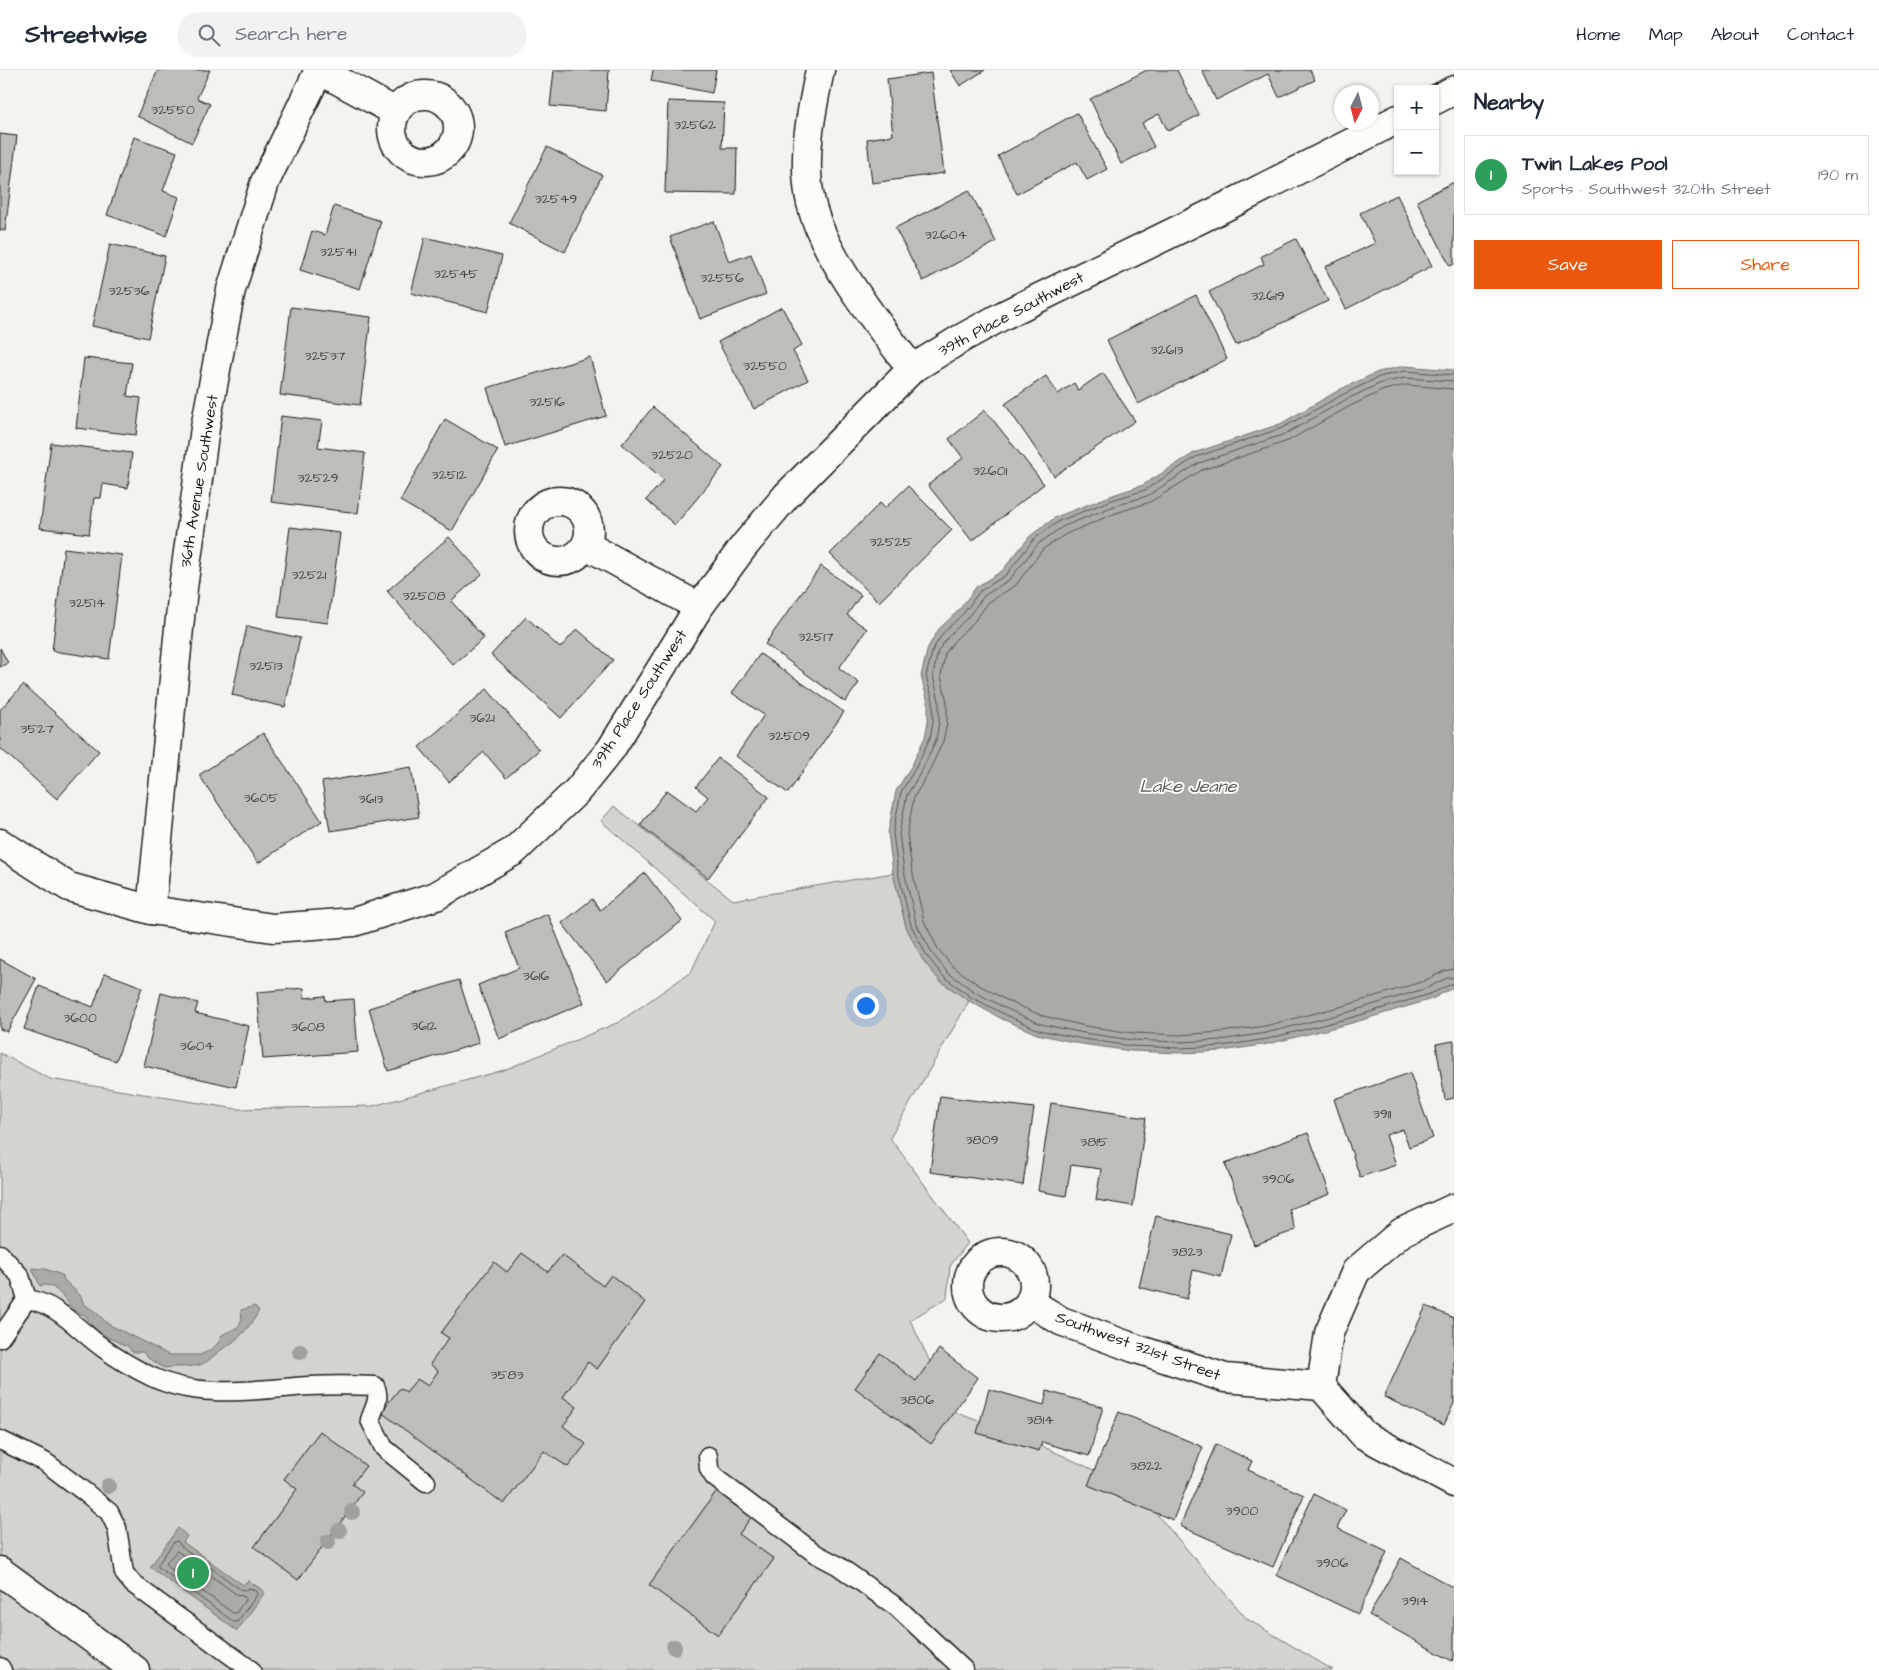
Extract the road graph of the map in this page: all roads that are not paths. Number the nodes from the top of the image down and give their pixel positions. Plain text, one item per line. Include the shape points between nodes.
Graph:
1 (319, 70) edge
2 (820, 70) edge
3 (1454, 90) edge
4 (1439, 98) edge
5 (396, 112) dead end
6 (1394, 121) edge
7 (912, 369) junction
8 (586, 545) dead end
9 (699, 607) junction
10 (0, 843) edge
11 (151, 910) junction
12 (1454, 1208) edge
13 (0, 1254) edge
14 (27, 1299) junction
15 (1030, 1302) dead end
16 (0, 1338) edge
17 (1322, 1386) junction
18 (0, 1440) edge
19 (708, 1456) dead end
20 (426, 1482) dead end
21 (1454, 1484) edge
22 (0, 1570) edge
23 (135, 1670) edge
24 (251, 1670) edge
25 (964, 1670) edge

1 - 5 street, 36th Avenue Southwest
1 - 11 street, 36th Avenue Southwest via 265,182 231,290 205,428 183,588
2 - 7 street via 809,135 811,203 828,246 850,283
3 - 4 street
6 - 7 street, 39th Place Southwest via 1004,315
7 - 9 street, 39th Place Southwest via 787,495
8 - 9 street
9 - 11 street, 39th Place Southwest via 611,748 577,790 514,851 436,896 354,922 273,928
10 - 11 street, 39th Place Southwest via 69,887
12 - 17 street via 1402,1232 1356,1271 1329,1333
13 - 14 lane via 20,1276
14 - 16 lane
14 - 20 lane via 59,1312 114,1356 163,1382 217,1391 375,1386 377,1401 370,1420 384,1448
15 - 17 street, Southwest 321st Street via 1061,1321 1225,1378
17 - 21 street via 1364,1435
18 - 24 lane via 45,1462 109,1512 117,1528 124,1572 133,1584
19 - 25 lane via 714,1478 816,1554 898,1608
22 - 23 street

